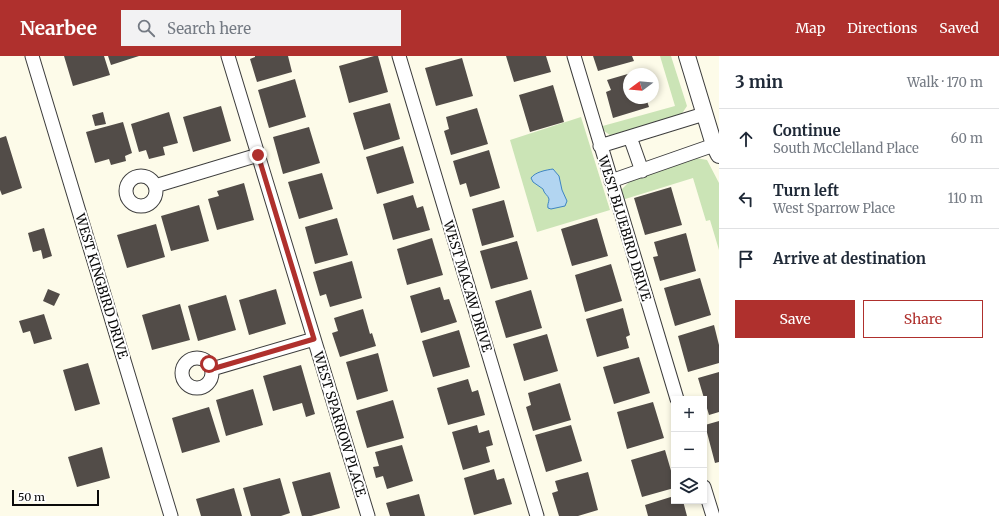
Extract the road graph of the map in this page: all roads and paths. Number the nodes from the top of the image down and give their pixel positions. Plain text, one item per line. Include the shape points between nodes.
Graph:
1 (32, 56) edge
2 (228, 56) edge
3 (399, 56) edge
4 (574, 56) edge
5 (686, 56) edge
6 (704, 114) junction
7 (630, 137) junction
8 (600, 146) junction
9 (717, 150) edge
10 (258, 155) junction
11 (642, 170) junction
12 (611, 181) junction
13 (155, 186) dead end
14 (314, 339) junction
15 (212, 369) dead end
16 (676, 396) edge
17 (707, 497) edge
18 (172, 516) edge
19 (368, 516) edge
20 (536, 516) edge
21 (713, 516) edge

1 - 18 street, WEST KINGBIRD DRIVE
2 - 10 street, WEST SPARROW PLACE
3 - 20 street, WEST MACAW DRIVE
4 - 8 street, WEST BLUEBIRD DRIVE
5 - 6 street
6 - 7 street
6 - 9 street
7 - 8 street
7 - 11 street
8 - 12 street, WEST BLUEBIRD DRIVE
9 - 11 street
10 - 13 street
10 - 14 street, WEST SPARROW PLACE
11 - 12 street
12 - 16 street, WEST BLUEBIRD DRIVE
14 - 15 street
14 - 19 street, WEST SPARROW PLACE
17 - 21 street

